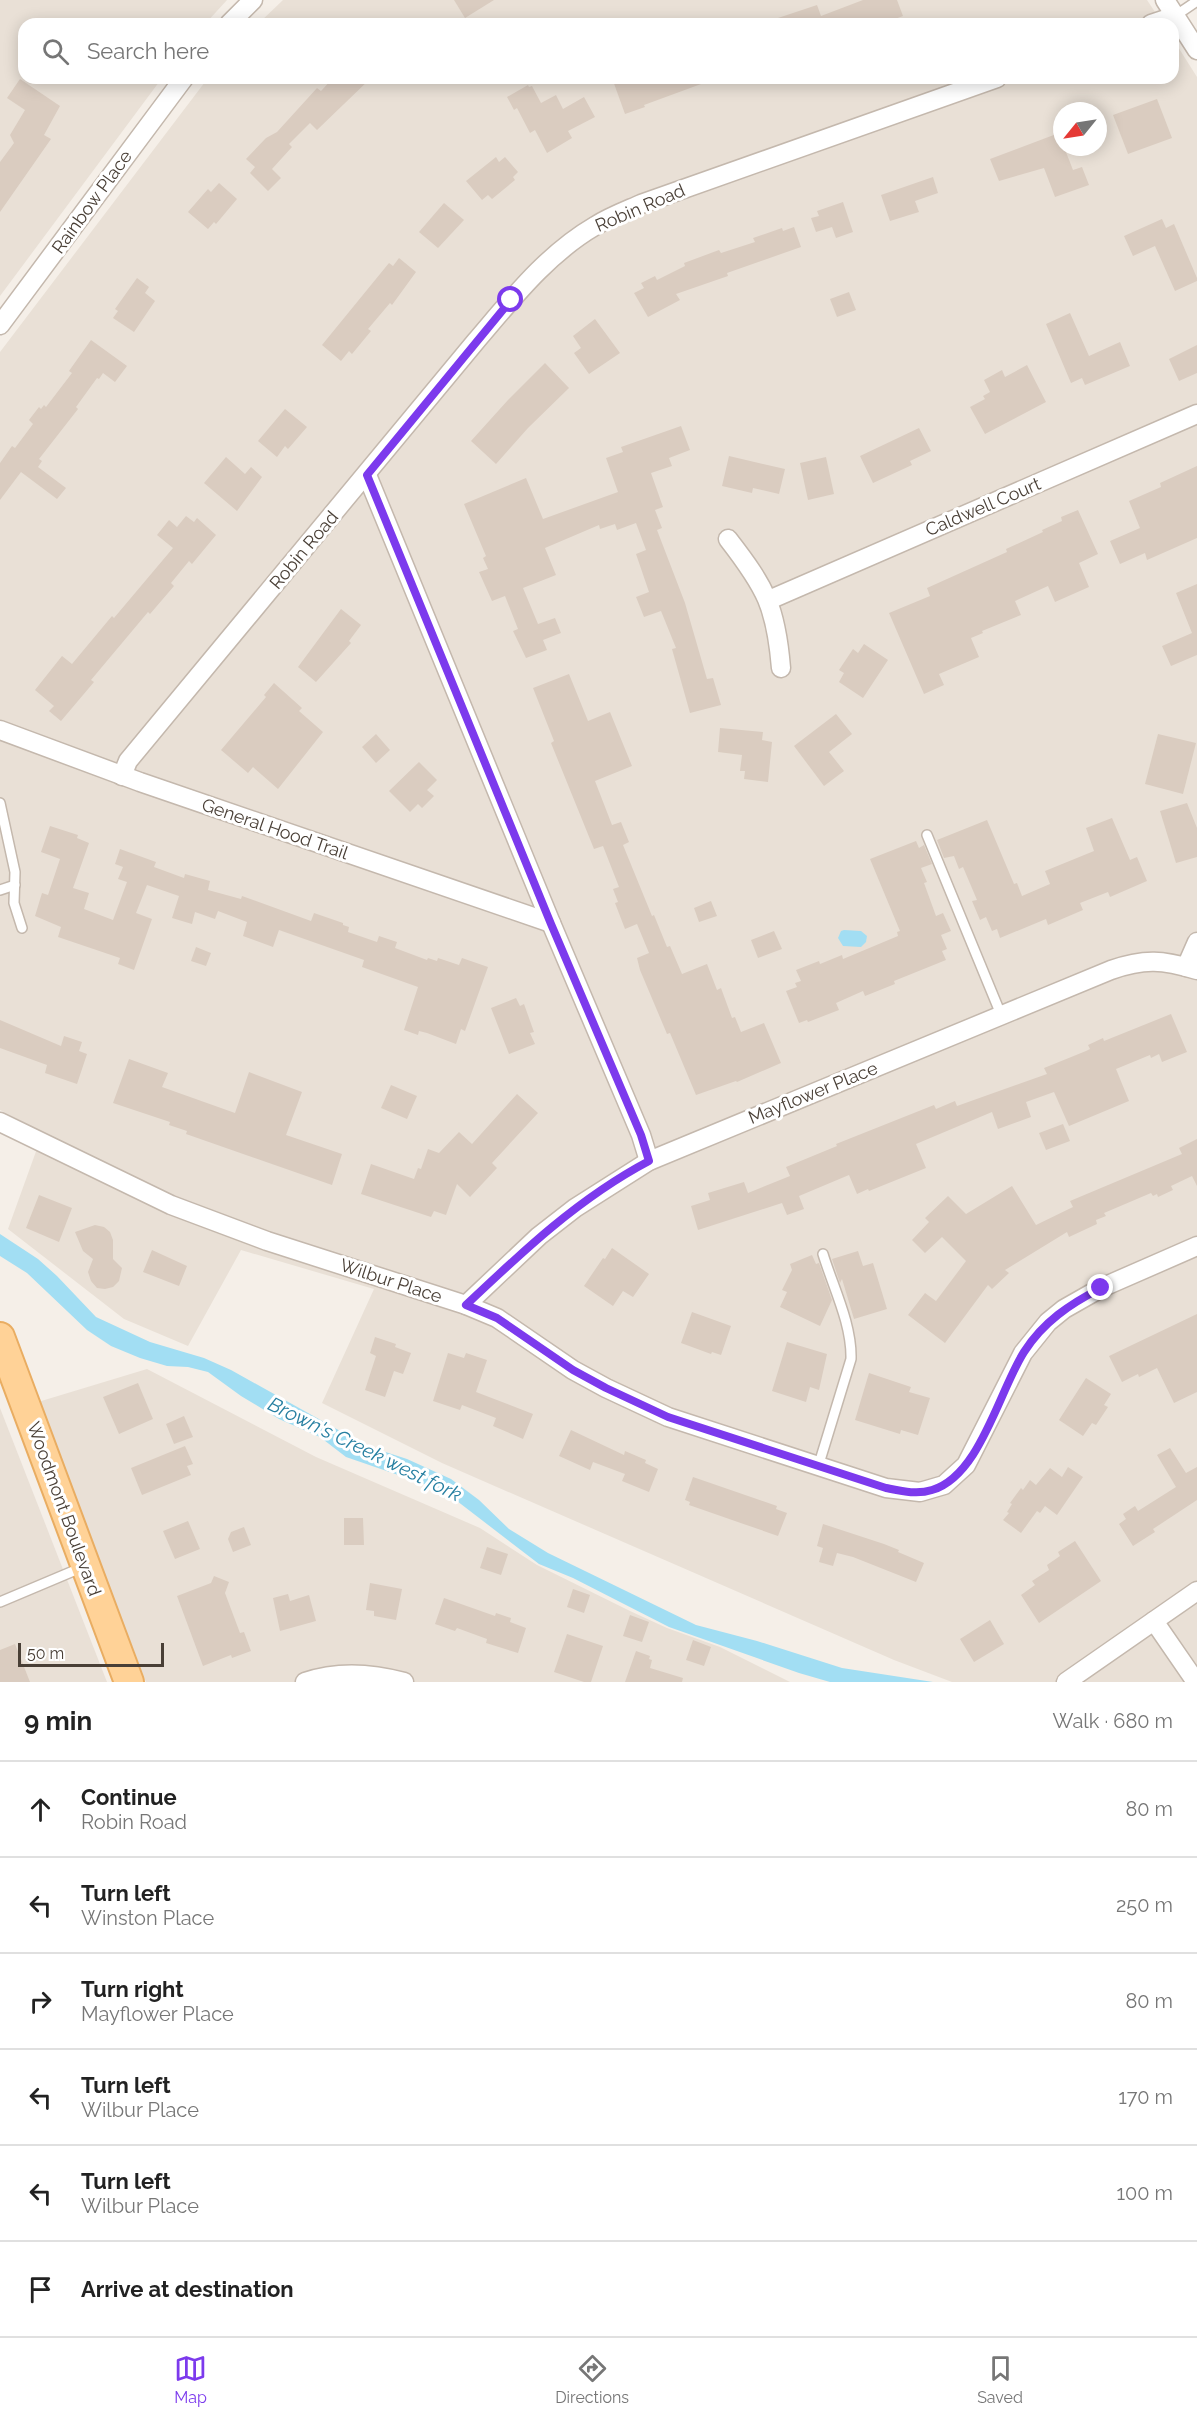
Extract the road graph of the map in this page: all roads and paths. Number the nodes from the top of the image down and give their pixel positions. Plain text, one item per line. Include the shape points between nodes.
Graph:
1 (253, 0) edge
2 (1165, 0) edge
3 (1197, 1) edge
4 (1175, 16) junction
5 (235, 18) edge
6 (1169, 18) edge
7 (1179, 22) edge
8 (1197, 50) edge
9 (180, 84) edge
10 (980, 84) edge
11 (0, 325) edge
12 (1197, 414) edge
13 (367, 475) junction
14 (728, 539) dead end
15 (769, 600) junction
16 (781, 668) dead end
17 (0, 730) edge
18 (122, 776) junction
19 (0, 803) edge
20 (927, 835) dead end
21 (15, 885) junction
22 (0, 890) edge
23 (551, 924) junction
24 (22, 928) dead end
25 (1197, 942) edge
26 (1192, 968) edge
27 (1002, 1017) junction
28 (0, 1122) edge
29 (649, 1161) junction
30 (1197, 1246) edge
31 (823, 1254) dead end
32 (466, 1305) junction
33 (3, 1355) edge
34 (819, 1467) junction
35 (84, 1567) junction
36 (1197, 1592) edge
37 (0, 1602) edge
38 (1154, 1621) junction
39 (129, 1682) edge
40 (305, 1682) edge
41 (404, 1682) edge
42 (1066, 1682) edge
43 (1196, 1682) edge

1 - 5 street
2 - 4 street
3 - 4 lane
4 - 6 street
7 - 8 street
9 - 11 street, Rainbow Place
10 - 13 street, Robin Road via 672,193 595,225 552,258 511,300
12 - 15 street, Caldwell Court
13 - 18 street, Robin Road via 128,760
13 - 23 street
14 - 15 street
15 - 16 street via 777,628
17 - 18 street, General Hood Trail
18 - 23 street, General Hood Trail
19 - 21 lane
20 - 27 lane
21 - 22 lane
21 - 24 lane via 14,903
23 - 29 street
25 - 26 street
26 - 27 street, Mayflower Place via 1160,961 1131,963
27 - 29 street, Mayflower Place
28 - 32 street, Wilbur Place via 171,1205 267,1241
29 - 32 street, Mayflower Place via 557,1222
30 - 34 street, Wilbur Place via 1092,1293 1048,1322 1023,1353 972,1456 944,1485 904,1492
31 - 34 lane via 849,1333 851,1359
32 - 34 street, Wilbur Place via 497,1318 597,1383 668,1417
33 - 35 main road, Woodmont Boulevard
35 - 37 lane
35 - 39 main road, Woodmont Boulevard
36 - 38 street
38 - 42 street
38 - 43 street
40 - 41 street via 338,1675

